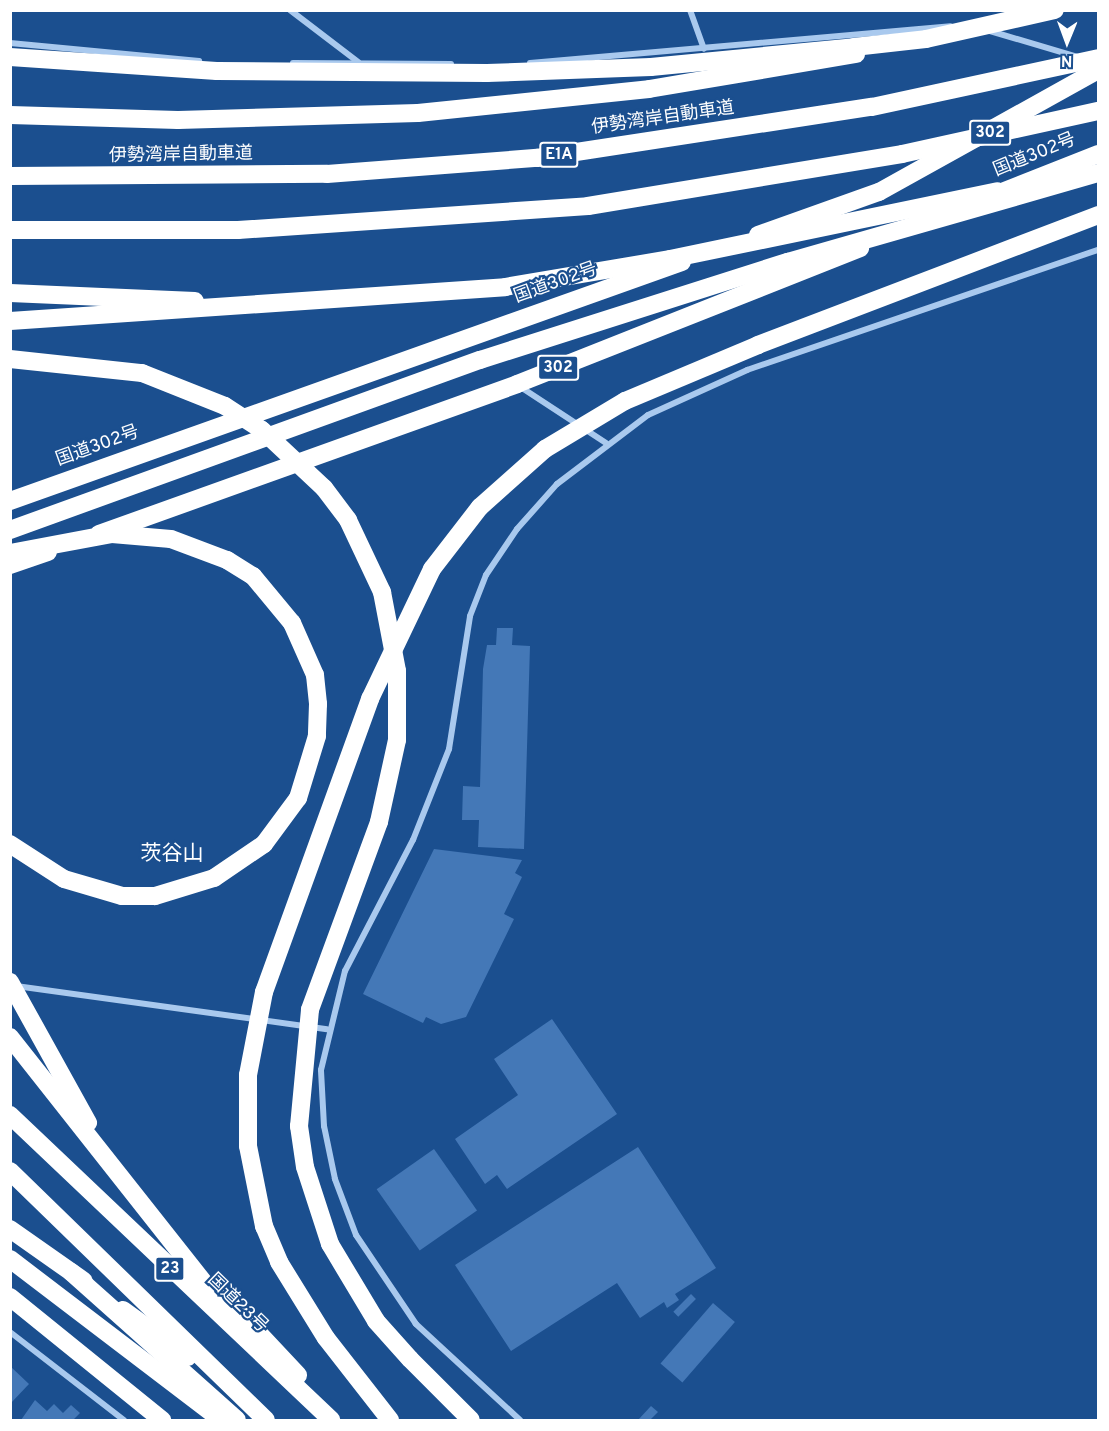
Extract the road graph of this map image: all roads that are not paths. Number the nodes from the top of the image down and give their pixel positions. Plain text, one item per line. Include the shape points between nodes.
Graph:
1 (290, 10) edge
2 (690, 10) edge
3 (1055, 10) edge
4 (926, 39) junction
5 (10, 43) edge
6 (704, 49) junction
7 (10, 57) edge
8 (1098, 58) edge
9 (358, 62) junction
10 (1098, 64) edge
11 (1098, 70) edge
12 (10, 103) edge
13 (1098, 111) edge
14 (10, 115) edge
15 (178, 120) junction
16 (1098, 154) edge
17 (1098, 168) edge
18 (1098, 173) edge
19 (10, 176) edge
20 (1098, 215) edge
21 (10, 230) edge
22 (1098, 250) edge
23 (10, 293) edge
24 (329, 302) junction
25 (10, 321) edge
26 (10, 359) edge
27 (517, 384) junction
28 (606, 443) junction
29 (10, 501) edge
30 (10, 530) edge
31 (10, 553) edge
32 (10, 565) edge
33 (10, 844) edge
34 (10, 984) edge
35 (327, 1029) junction
36 (10, 1037) edge
37 (10, 1115) edge
38 (10, 1171) edge
39 (10, 1222) edge
40 (10, 1229) edge
41 (10, 1259) edge
42 (10, 1298) edge
43 (10, 1332) edge
44 (266, 1361) junction
45 (238, 1393) junction
46 (124, 1420) edge
47 (162, 1420) edge
48 (222, 1420) edge
49 (237, 1420) edge
50 (266, 1420) edge
51 (332, 1420) edge
52 (345, 1420) edge
53 (390, 1420) edge
54 (471, 1420) edge
55 (520, 1420) edge

1 - 9 street
2 - 6 street
3 - 4 highway, bridge
4 - 7 highway, bridge via 729,61 487,73 217,71
4 - 15 highway, bridge via 743,75 495,107
5 - 9 street via 228,63
6 - 9 street via 504,65
6 - 10 street via 940,25 998,32
8 - 19 highway, 伊勢湾岸自動車道 / E1A, bridge via 873,107 537,158 327,174
11 - 29 highway, 国道302号 / 302 via 879,192
12 - 15 highway
13 - 21 highway, bridge via 902,154 588,206 238,230
14 - 15 highway
16 - 27 highway, 国道302号 / 302
17 - 24 highway, bridge via 589,274
18 - 30 highway, bridge via 788,262 480,360
20 - 53 highway, bridge via 758,345 616,406 511,476 432,569 370,699 280,944 254,1035 248,1094 255,1187 279,1262 326,1338
22 - 28 street via 747,370 648,415
23 - 24 highway, bridge via 132,300
24 - 25 highway, bridge
26 - 54 highway, bridge via 142,373 225,406 262,430 324,488 366,554 392,631 397,740 379,822 312,1001 302,1050 299,1126 315,1206 349,1283 376,1322
27 - 28 street
27 - 32 highway, 国道302号 / 302
28 - 35 street via 530,514 486,575 470,615 460,698 442,769 413,840 345,971
31 - 33 highway, bridge via 112,534 171,539 227,560 253,576 292,624 315,675 318,704 317,736 298,798 264,844 214,878 155,896 122,896 64,879
34 - 35 street
34 - 52 highway, bridge via 88,1123 138,1191 267,1343
35 - 55 street via 321,1070 324,1126 334,1179 356,1235 416,1324
36 - 44 highway
37 - 44 highway, 国道23号 / 23
38 - 45 highway, 23
39 - 49 highway, bridge
40 - 45 highway
41 - 48 highway
42 - 47 highway
43 - 46 street
44 - 51 highway, 国道23号 / 23
45 - 50 highway, 23

